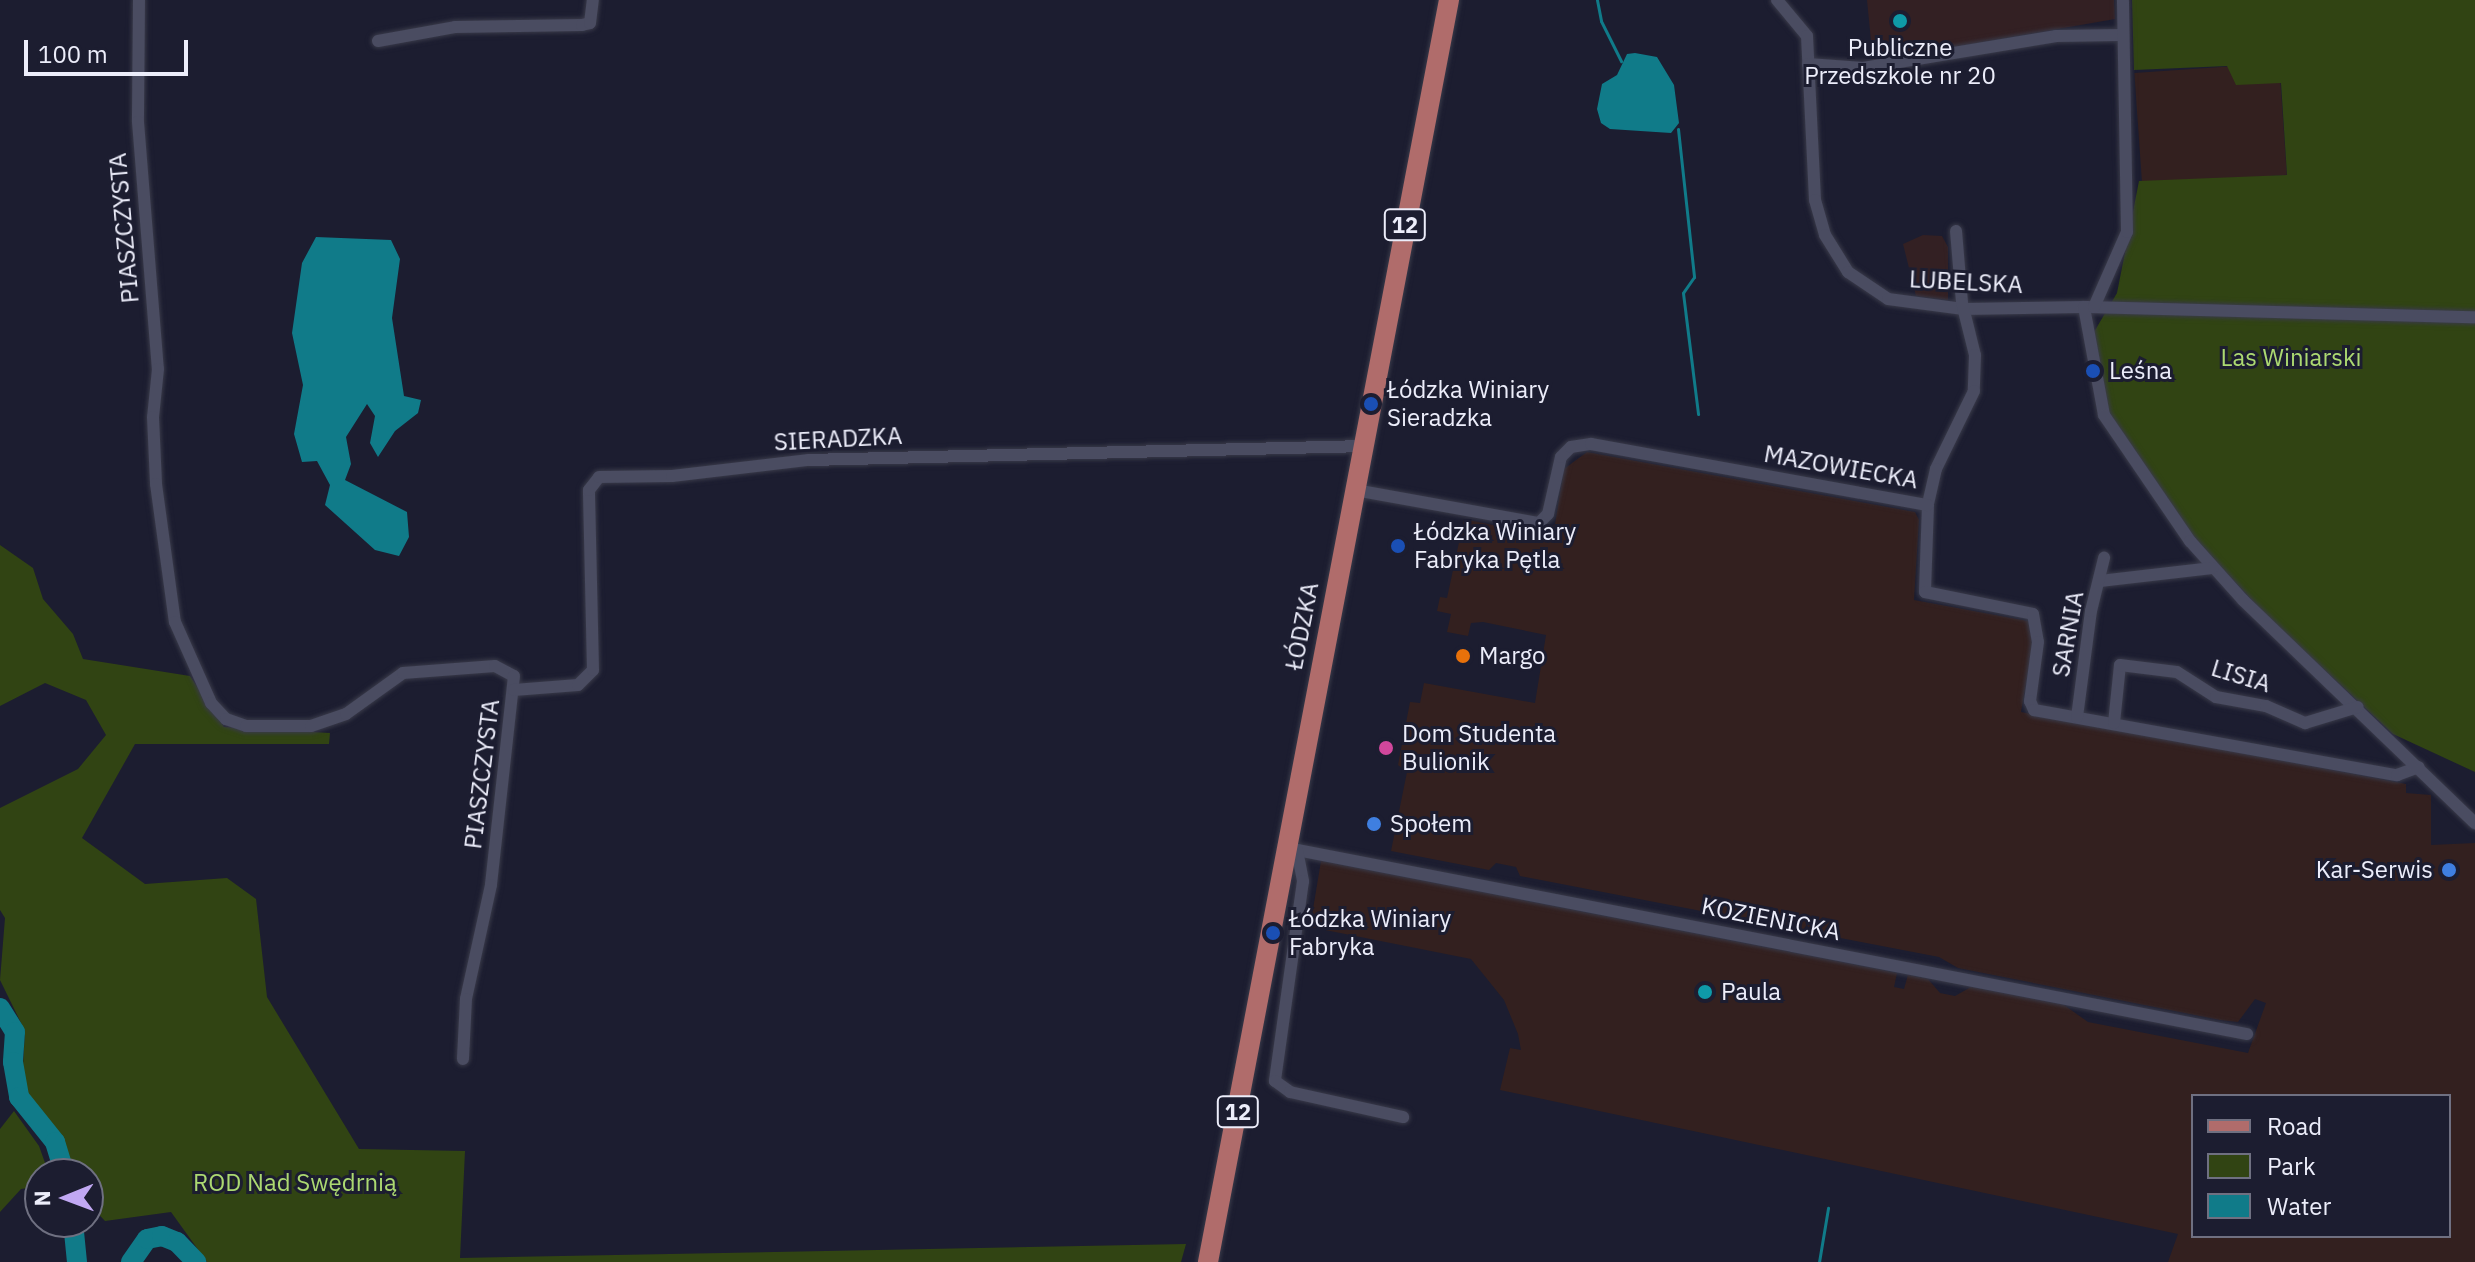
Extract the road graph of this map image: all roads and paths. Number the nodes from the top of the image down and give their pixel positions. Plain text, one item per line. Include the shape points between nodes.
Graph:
1 (139, 0) edge
2 (593, 0) edge
3 (1449, 0) edge
4 (1777, 0) edge
5 (2123, 0) edge
6 (2121, 35) junction
7 (378, 41) dead end
8 (1808, 64) junction
9 (1956, 231) dead end
10 (2089, 307) junction
11 (1963, 309) junction
12 (2475, 317) edge
13 (1364, 446) junction
14 (1355, 490) junction
15 (1928, 505) junction
16 (2104, 558) dead end
17 (2212, 568) junction
18 (2100, 581) junction
19 (514, 690) junction
20 (2358, 707) junction
21 (2077, 717) junction
22 (2114, 723) junction
23 (2419, 767) junction
24 (2475, 823) edge
25 (1292, 849) junction
26 (2247, 1034) dead end
27 (463, 1059) dead end
28 (1403, 1117) dead end
29 (1208, 1262) edge

1 - 19 street, PIASZCZYSTA via 140,166 158,369 155,475 175,622 211,703 226,719 258,727 324,724 346,714 393,677 427,669 504,667 514,676
2 - 7 street via 590,23 582,25 455,27
3 - 13 main road, ŁÓDZKA / 12
4 - 8 street, LUBELSKA via 1805,30
5 - 6 street
6 - 8 street via 2056,36 1863,68
6 - 10 street via 2127,232
8 - 11 street, LUBELSKA via 1815,200 1834,253 1853,276 1888,299
9 - 11 street
10 - 11 street, LUBELSKA
10 - 12 street, LUBELSKA
10 - 17 street via 2093,371 2108,421
11 - 15 street via 1975,355 1974,391 1941,456
13 - 14 main road, ŁÓDZKA / 12
13 - 19 street, SIERADZKA via 809,460 672,476 599,477 589,490 593,670 578,685
14 - 15 street, MAZOWIECKA via 1539,523 1548,514 1557,463 1571,447 1583,444
14 - 25 main road, ŁÓDZKA / 12
15 - 21 street, MAZOWIECKA via 1922,589 2033,614 2038,642 2030,705
16 - 18 street, SARNIA
17 - 18 street
17 - 20 street
18 - 21 street, SARNIA
19 - 27 street, PIASZCZYSTA via 491,885 466,999
20 - 22 street, LISIA via 2305,723 2266,706 2216,697 2177,672 2120,665
20 - 23 street
21 - 22 street, MAZOWIECKA
22 - 23 street, MAZOWIECKA via 2397,775
23 - 24 street
25 - 26 street, KOZIENICKA
25 - 28 street via 1303,881 1275,1081 1290,1092
25 - 29 main road, ŁÓDZKA / 12

